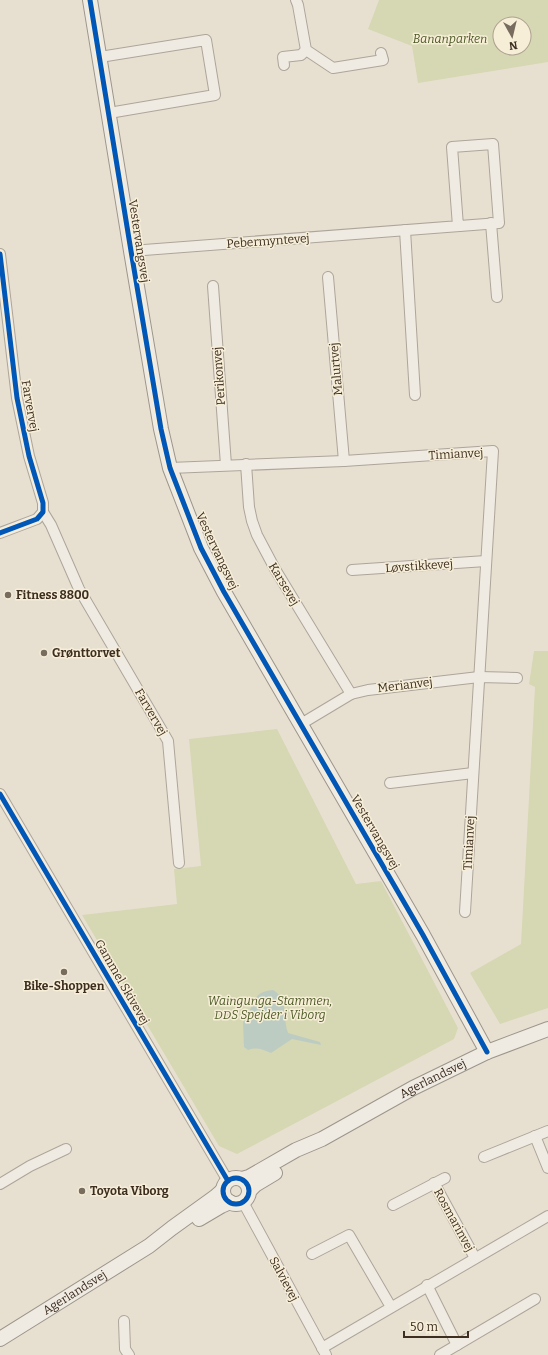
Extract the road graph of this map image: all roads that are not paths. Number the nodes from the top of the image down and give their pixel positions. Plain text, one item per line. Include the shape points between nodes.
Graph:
1 (90, 0) edge
2 (296, 0) edge
3 (306, 50) junction
4 (381, 53) dead end
5 (100, 57) junction
6 (284, 65) dead end
7 (108, 112) junction
8 (491, 223) junction
9 (458, 226) junction
10 (405, 230) junction
11 (131, 251) junction
12 (0, 254) edge
13 (328, 277) dead end
14 (212, 286) dead end
15 (497, 297) dead end
16 (415, 395) dead end
17 (344, 461) junction
18 (246, 464) junction
19 (226, 465) junction
20 (170, 468) junction
21 (43, 512) junction
22 (0, 533) edge
23 (486, 561) junction
24 (352, 570) dead end
25 (479, 676) junction
26 (517, 678) dead end
27 (351, 694) junction
28 (301, 724) junction
29 (473, 773) junction
30 (390, 783) dead end
31 (0, 794) edge
32 (179, 863) dead end
33 (465, 912) dead end
34 (548, 1029) edge
35 (487, 1052) junction
36 (548, 1131) edge
37 (535, 1136) junction
38 (66, 1149) dead end
39 (484, 1158) dead end
40 (548, 1168) edge
41 (445, 1178) dead end
42 (434, 1183) junction
43 (0, 1184) edge
44 (236, 1191) junction
45 (393, 1205) dead end
46 (548, 1216) edge
47 (312, 1254) dead end
48 (475, 1258) junction
49 (427, 1285) junction
50 (535, 1299) dead end
51 (391, 1307) junction
52 (124, 1321) dead end
53 (0, 1339) edge
54 (457, 1345) junction
55 (324, 1351) edge
56 (129, 1355) edge
57 (440, 1355) edge

1 - 5 street, Vestervangsvej
2 - 3 street
3 - 4 street via 333,68 383,60
3 - 6 street via 301,55 283,58
5 - 7 street, Vestervangsvej
5 - 7 street via 206,40 215,95
7 - 11 street, Vestervangsvej
8 - 9 street, Pebermyntevej
8 - 9 street via 499,223 493,144 452,147
8 - 15 street
9 - 10 street, Pebermyntevej
10 - 11 street, Pebermyntevej
10 - 16 street
11 - 20 street, Vestervangsvej
12 - 21 street, Farvervej via 17,398 29,456 43,503
13 - 17 street, Malurtvej
14 - 19 street, Perikonvej
17 - 18 street, Timianvej
17 - 23 street, Timianvej via 493,452
18 - 19 street, Timianvej
18 - 27 street, Karsevej via 249,507 257,535
19 - 20 street, Timianvej
20 - 28 street, Vestervangsvej via 201,548
21 - 22 street via 37,519
21 - 32 street, Farvervej via 79,590 168,741
23 - 24 street, Løvstikkevej
23 - 25 street, Timianvej
25 - 26 street, Merianvej
25 - 27 street, Merianvej
25 - 29 street, Timianvej
27 - 28 street, Merianvej
28 - 35 street, Vestervangsvej via 423,935
29 - 30 street
29 - 33 street, Timianvej
31 - 44 street, Gammel Skivevej
34 - 35 street, Agerlandsvej
35 - 44 street, Agerlandsvej via 413,1088 322,1139 296,1150 250,1177
36 - 37 street
37 - 39 street
37 - 40 street
38 - 43 street
41 - 42 street, Rosmarinvej
42 - 45 street, Rosmarinvej
42 - 48 street, Rosmarinvej
44 - 53 street, Agerlandsvej via 215,1197 149,1246
44 - 55 street, Salvievej
46 - 48 street, Rosmarinvej
47 - 51 street via 349,1235
48 - 49 street, Rosmarinvej
49 - 51 street, Rosmarinvej
49 - 54 street
50 - 54 street
51 - 55 street, Rosmarinvej
52 - 56 street via 125,1349
54 - 57 street

